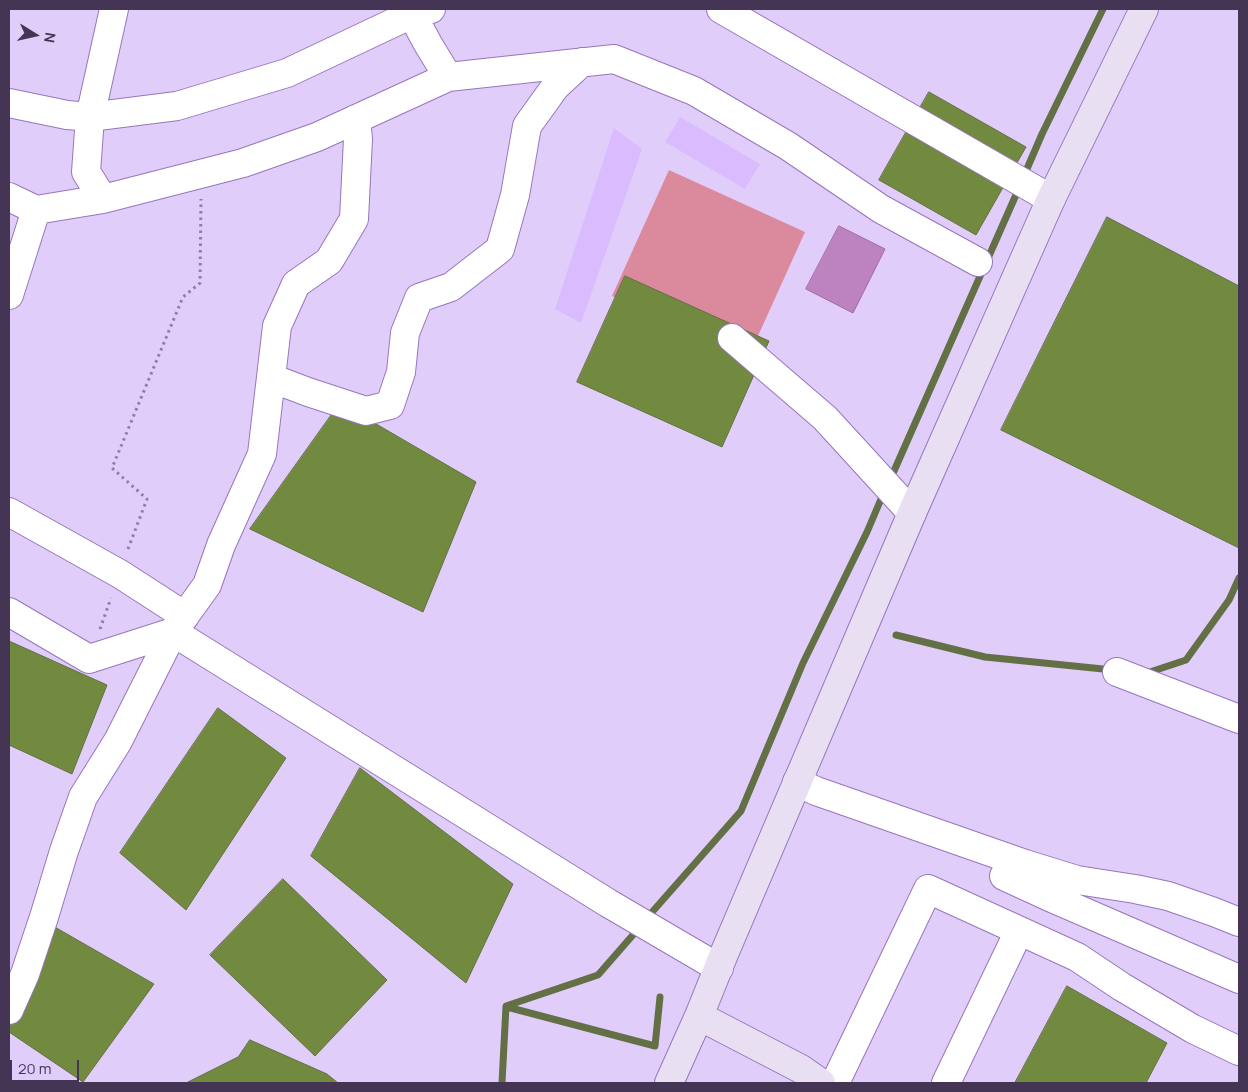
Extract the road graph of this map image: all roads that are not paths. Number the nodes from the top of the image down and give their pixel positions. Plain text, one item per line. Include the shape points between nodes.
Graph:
1 (114, 9) edge
2 (721, 9) edge
3 (1144, 9) edge
4 (417, 11) edge
5 (582, 62) junction
6 (448, 76) junction
7 (9, 103) edge
8 (90, 116) junction
9 (356, 119) junction
10 (9, 197) edge
11 (103, 199) junction
12 (1051, 199) junction
13 (36, 210) junction
14 (978, 262) dead end
15 (9, 295) edge
16 (732, 338) dead end
17 (271, 378) junction
18 (9, 512) edge
19 (912, 513) junction
20 (9, 612) edge
21 (179, 624) junction
22 (1117, 672) dead end
23 (1239, 719) edge
24 (797, 782) junction
25 (1004, 876) dead end
26 (1239, 922) edge
27 (1019, 931) junction
28 (718, 968) junction
29 (1239, 979) edge
30 (9, 1010) edge
31 (700, 1016) junction
32 (1239, 1051) edge
33 (669, 1083) edge
34 (821, 1083) edge
35 (834, 1083) edge
36 (946, 1083) edge

1 - 8 street
2 - 12 street
3 - 12 main road
4 - 6 street via 428,44
4 - 8 street via 287,72 177,106
5 - 6 street
5 - 14 street via 614,59 694,91 788,146 881,209
5 - 17 street via 555,87 527,126 515,196 500,249 451,287 419,298 405,333 401,372 390,405 366,411
6 - 9 street
7 - 8 street via 67,115
8 - 11 street via 86,172
9 - 11 street via 243,163
9 - 17 street via 354,219 329,261 296,284 277,326
10 - 13 street
11 - 13 street
12 - 19 main road
13 - 15 street
16 - 19 street via 825,418
17 - 21 street via 262,454 221,545 207,585
18 - 21 street via 120,574
19 - 24 main road
20 - 21 street via 89,659
21 - 28 street via 608,903
21 - 30 street via 118,741 83,797 35,946
22 - 23 street
24 - 26 street via 1025,864 1077,880 1168,896
24 - 28 main road
25 - 29 street
27 - 32 street via 1077,957 1185,1025
27 - 35 street via 928,889
27 - 36 street
28 - 31 main road
31 - 33 main road
31 - 34 main road

